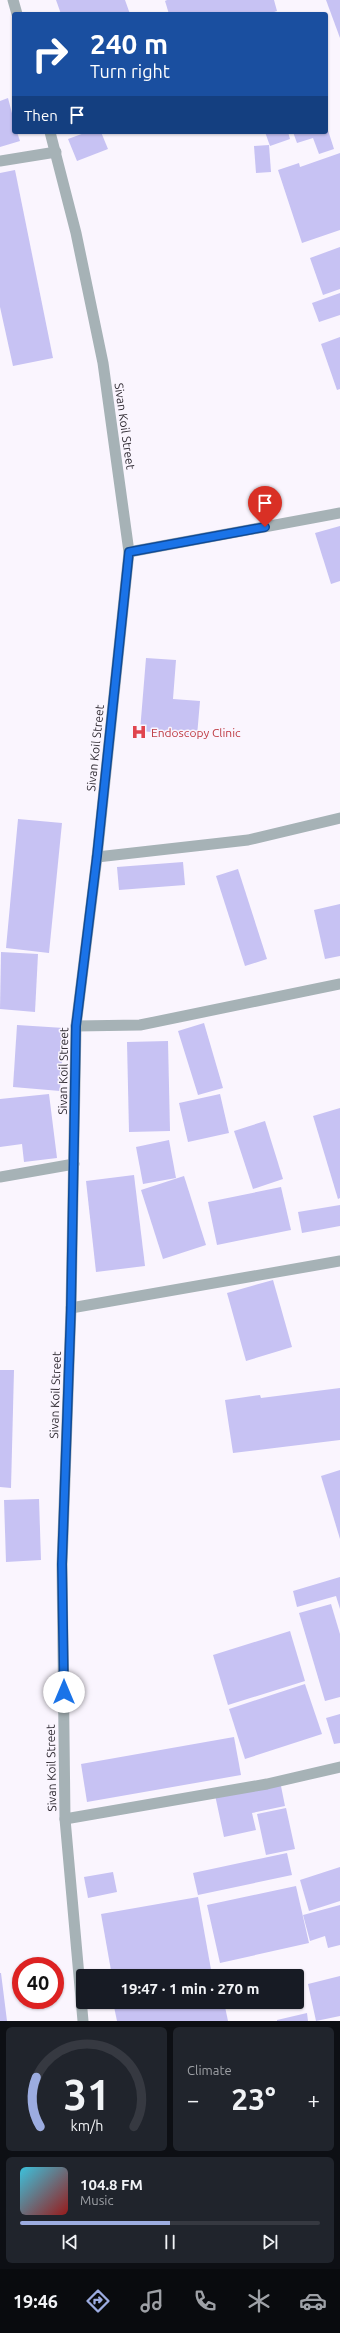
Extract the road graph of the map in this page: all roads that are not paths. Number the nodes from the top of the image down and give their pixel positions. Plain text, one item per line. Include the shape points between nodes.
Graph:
1 (13, 0) edge
2 (16, 12) edge
3 (51, 134) edge
4 (56, 152) junction
5 (0, 162) edge
6 (340, 513) edge
7 (129, 552) junction
8 (340, 818) edge
9 (97, 856) junction
10 (340, 984) edge
11 (76, 1026) junction
12 (74, 1164) junction
13 (0, 1177) edge
14 (340, 1262) edge
15 (71, 1308) junction
16 (340, 1767) edge
17 (65, 1819) junction
18 (83, 2021) edge

1 - 2 street
3 - 4 street, Sivan Koil Street
4 - 5 street
4 - 7 street, Sivan Koil Street via 76,232 103,363
6 - 7 street
7 - 9 street, Sivan Koil Street
8 - 9 street via 248,840
9 - 11 street, Sivan Koil Street
10 - 11 street via 140,1025
11 - 12 street, Sivan Koil Street
12 - 13 street
12 - 15 street, Sivan Koil Street
14 - 15 street
15 - 17 street, Sivan Koil Street via 62,1564
16 - 17 street via 267,1784
17 - 18 street, Sivan Koil Street

